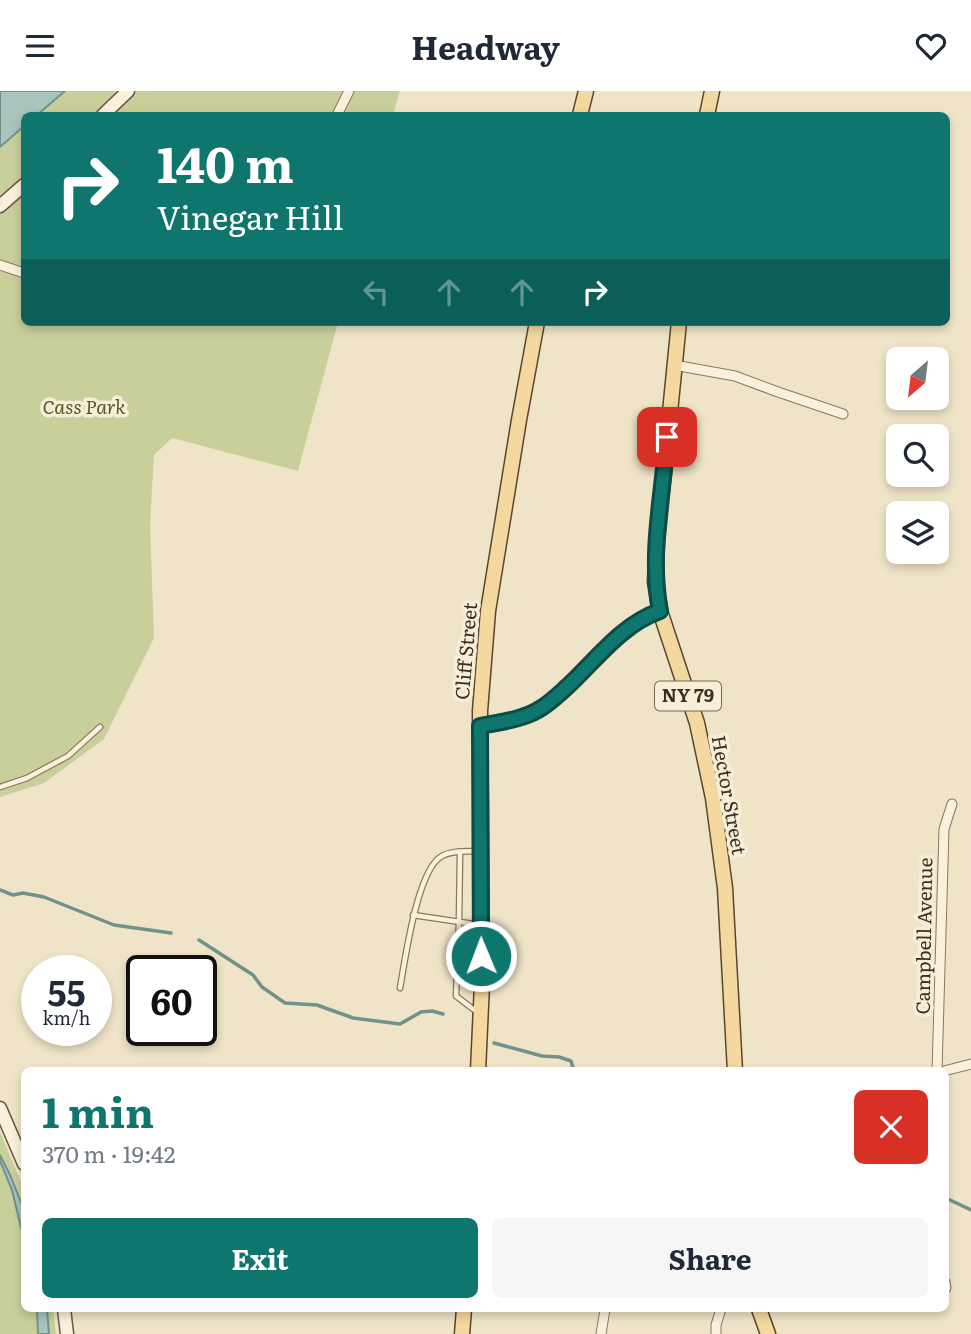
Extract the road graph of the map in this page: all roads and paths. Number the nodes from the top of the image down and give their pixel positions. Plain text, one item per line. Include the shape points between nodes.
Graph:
1 (128, 91) edge
2 (349, 91) edge
3 (586, 91) edge
4 (712, 91) edge
5 (106, 112) edge
6 (338, 112) edge
7 (581, 112) edge
8 (708, 112) edge
9 (21, 188) edge
10 (0, 206) edge
11 (0, 265) edge
12 (21, 272) edge
13 (536, 326) edge
14 (678, 326) edge
15 (674, 365) junction
16 (843, 414) dead end
17 (660, 611) junction
18 (480, 726) junction
19 (100, 727) dead end
20 (0, 787) edge
21 (952, 804) dead end
22 (480, 851) junction
23 (460, 852) junction
24 (413, 915) junction
25 (459, 922) junction
26 (481, 925) junction
27 (400, 988) dead end
28 (481, 1014) junction
29 (971, 1064) edge
30 (478, 1067) edge
31 (735, 1067) edge
32 (937, 1067) edge
33 (949, 1070) edge
34 (0, 1108) edge
35 (21, 1157) edge
36 (64, 1312) edge
37 (464, 1312) edge
38 (605, 1312) edge
39 (720, 1312) edge
40 (760, 1312) edge
41 (68, 1334) edge
42 (462, 1334) edge
43 (601, 1334) edge
44 (716, 1334) edge
45 (768, 1334) edge

1 - 5 main road
2 - 6 street
3 - 7 main road
4 - 8 main road
9 - 10 main road
11 - 12 street
13 - 18 main road, Cliff Street via 488,611
14 - 15 main road, Hector Street / NY 79
15 - 16 street via 735,376
15 - 17 main road, Hector Street / NY 79 via 657,542
17 - 18 street via 622,633 537,711
17 - 31 main road, Hector Street / NY 79 via 697,723 713,798 725,888
18 - 22 main road, Cliff Street
19 - 20 lane via 68,756
21 - 32 street, Campbell Avenue via 944,829
22 - 23 lane
22 - 26 main road, Cliff Street
23 - 24 lane via 442,856 431,866
23 - 25 lane
24 - 25 lane
24 - 27 lane
25 - 26 lane
25 - 28 lane via 456,996
26 - 28 main road, Cliff Street
28 - 30 main road, Cliff Street
29 - 33 street
34 - 35 main road
36 - 41 main road
37 - 42 main road
38 - 43 street
39 - 44 street
40 - 45 main road

